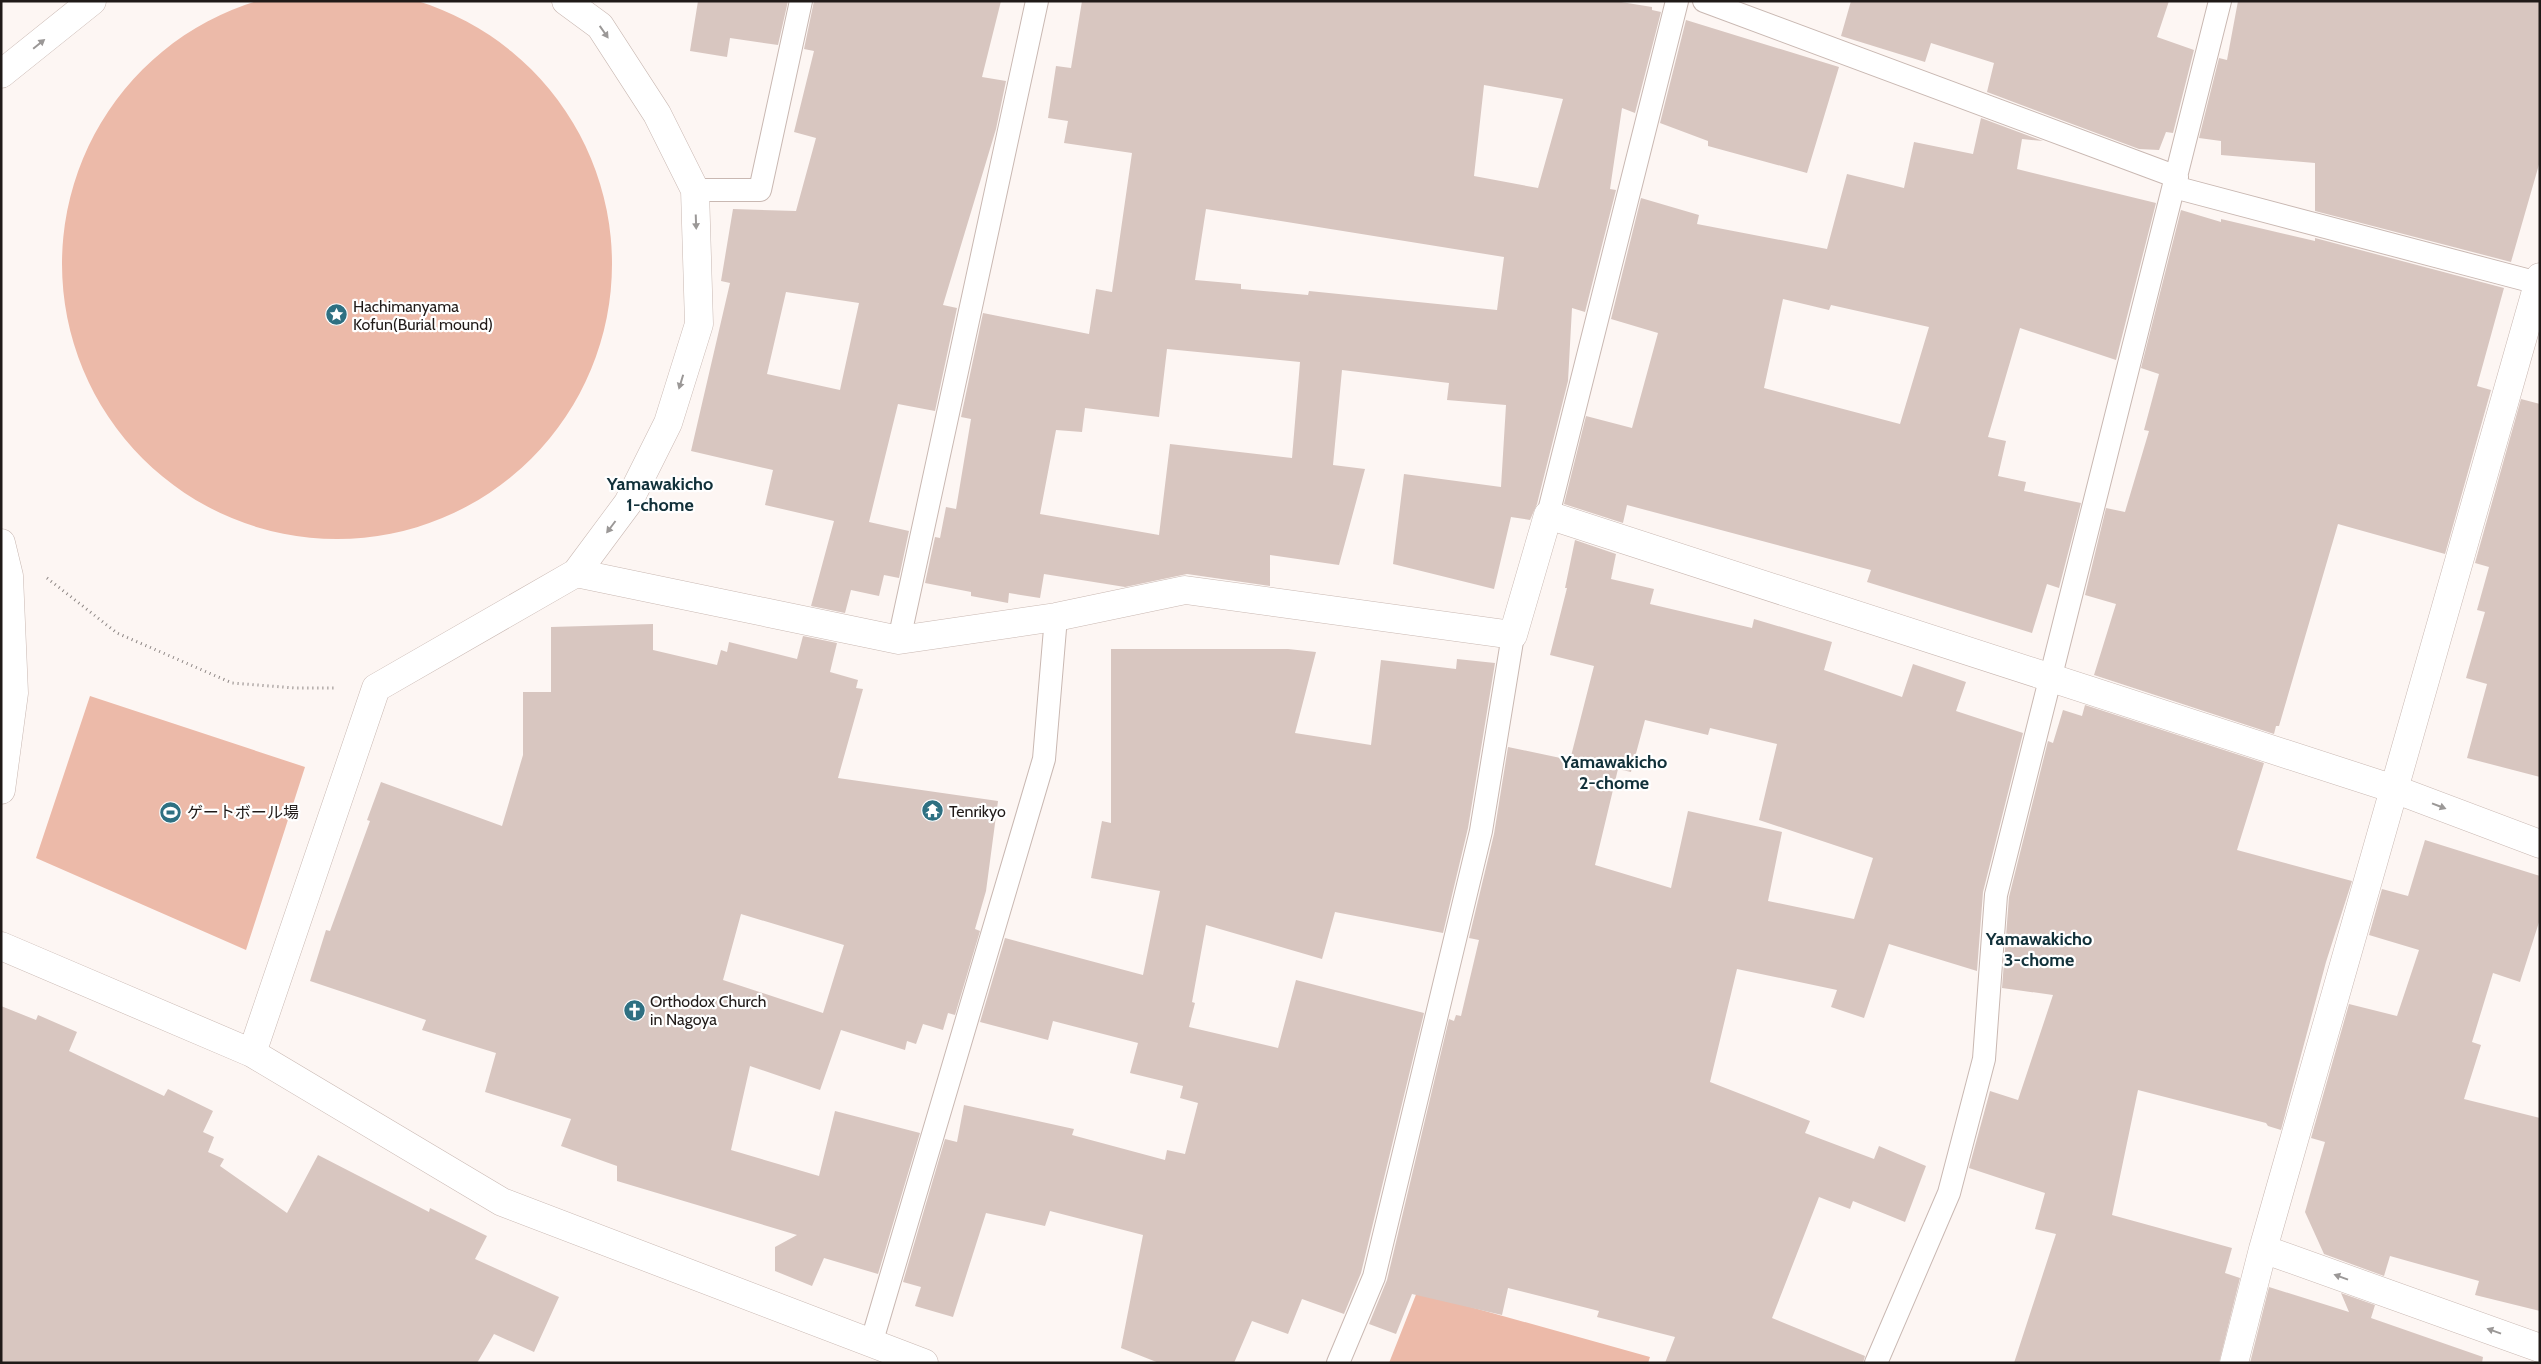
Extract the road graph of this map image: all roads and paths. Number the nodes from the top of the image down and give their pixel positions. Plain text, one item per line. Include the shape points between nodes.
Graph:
1 (92, 1) edge
2 (566, 1) edge
3 (801, 1) edge
4 (1037, 1) edge
5 (1677, 1) edge
6 (1704, 1) edge
7 (2220, 1) edge
8 (1, 74) edge
9 (2176, 182) junction
10 (695, 190) junction
11 (2539, 280) edge
12 (1548, 515) junction
13 (1, 543) edge
14 (576, 573) junction
15 (43, 575) dead end
16 (1056, 617) junction
17 (1513, 635) junction
18 (899, 640) junction
19 (2051, 680) junction
20 (376, 688) junction
21 (2394, 789) junction
22 (1, 790) edge
23 (2540, 844) edge
24 (1, 946) edge
25 (252, 1052) junction
26 (2263, 1249) junction
27 (2540, 1348) edge
28 (868, 1353) edge
29 (924, 1363) edge
30 (1338, 1363) edge
31 (1876, 1363) edge
32 (2234, 1363) edge

8 -> 1 street
2 -> 10 street via 600,26 656,114
3 - 10 lane via 760,190
4 - 18 lane
5 - 12 lane
6 - 9 lane
7 - 9 lane
9 - 11 lane
9 - 19 lane
10 -> 14 street via 699,324 668,423 628,503
11 - 21 street
12 - 17 street
12 - 19 street
13 - 22 street via 9,576 14,693
14 - 18 street
14 - 20 street
15 - 20 path via 117,633 232,683 294,688
16 - 17 street via 1185,590
16 - 18 street
16 - 28 lane via 1044,759
17 - 30 lane via 1482,831 1382,1248 1374,1277
19 - 21 street
19 - 31 lane via 1996,895 1984,1059 1949,1192
20 - 25 street
21 -> 23 street
21 - 26 street
24 - 25 street
25 - 28 street via 502,1202
27 -> 26 street
26 - 32 street
28 - 29 street

